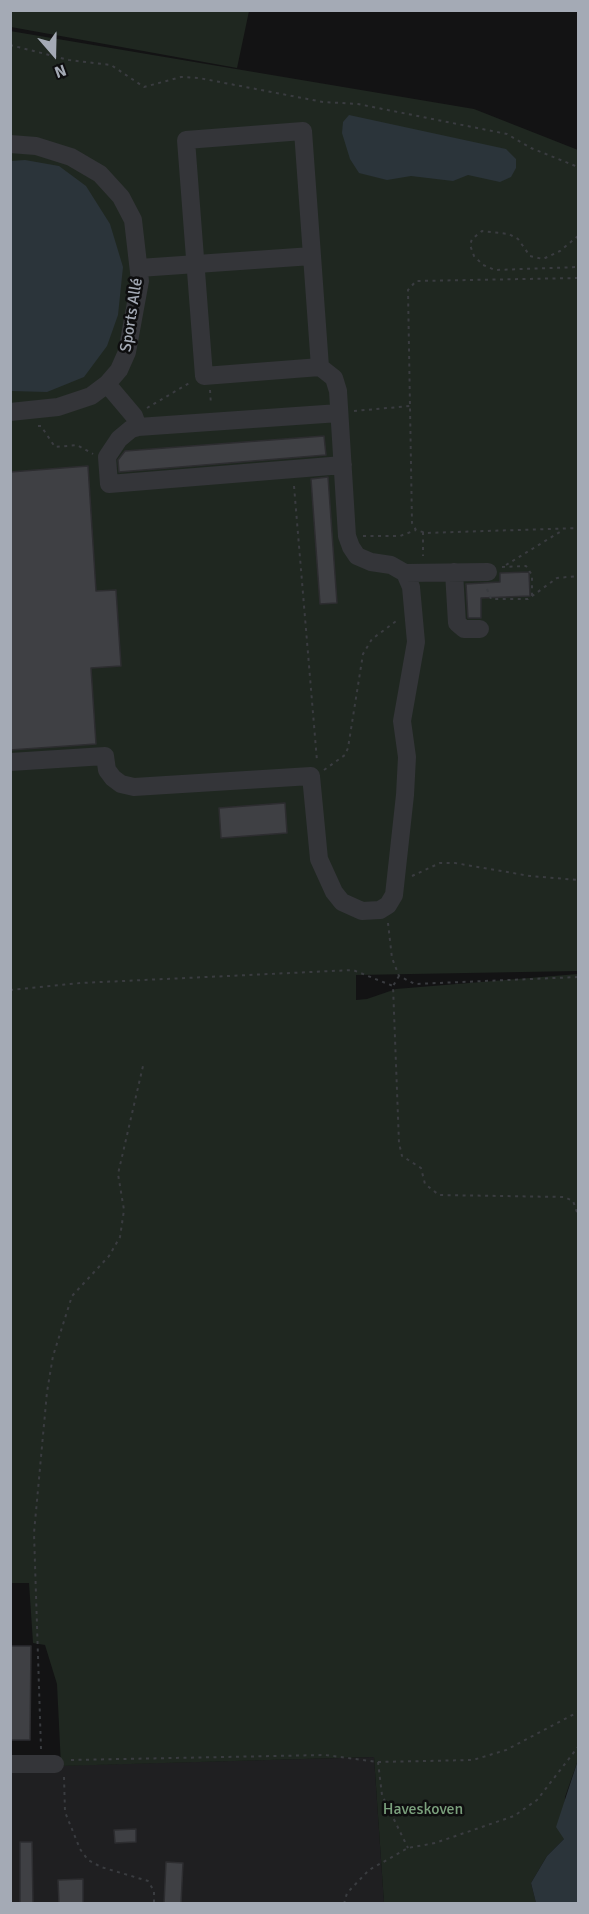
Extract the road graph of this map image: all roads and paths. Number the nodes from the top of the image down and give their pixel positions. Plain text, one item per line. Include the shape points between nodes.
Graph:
1 (10, 45) edge
2 (10, 144) edge
3 (579, 167) edge
4 (579, 236) edge
5 (312, 256) junction
6 (195, 264) junction
7 (579, 267) edge
8 (139, 268) junction
9 (579, 278) edge
10 (320, 367) junction
11 (207, 375) junction
12 (107, 384) junction
13 (410, 406) junction
14 (10, 412) edge
15 (339, 413) junction
16 (136, 421) junction
17 (212, 423) junction
18 (41, 426) dead end
19 (107, 457) junction
20 (343, 465) junction
21 (293, 470) junction
22 (579, 528) edge
23 (565, 529) junction
24 (416, 530) junction
25 (423, 532) junction
26 (347, 536) junction
27 (496, 569) junction
28 (454, 572) junction
29 (414, 573) junction
30 (579, 576) edge
31 (532, 597) junction
32 (413, 615) junction
33 (480, 629) dead end
34 (10, 762) edge
35 (311, 776) junction
36 (579, 880) edge
37 (394, 895) junction
38 (380, 910) junction
39 (399, 976) junction
40 (579, 977) edge
41 (393, 986) junction
42 (10, 990) edge
43 (143, 1066) dead end
44 (579, 1215) edge
45 (579, 1712) edge
46 (579, 1747) edge
47 (378, 1762) junction
48 (10, 1764) edge
49 (54, 1764) junction
50 (408, 1848) junction
51 (154, 1904) edge
52 (344, 1904) edge

1 - 3 path via 59,59 111,65 144,87 181,77 200,78 507,134
2 - 8 street, Sports Allé via 36,146 71,157 100,174 122,197 133,220
4 - 7 path via 543,260 530,256 518,239 509,234 482,231 470,244 474,256 495,270
5 - 6 street
5 - 6 street via 303,131 186,140
5 - 10 street
6 - 8 street
6 - 11 street
8 - 12 street, Sports Allé via 131,340 123,363
9 - 13 path via 416,281 408,290
10 - 11 street
10 - 15 street via 337,385
11 - 16 path
11 - 17 path
12 - 14 street, Sports Allé via 91,396 58,407
12 - 16 street
13 - 15 path
13 - 24 path via 412,523
15 - 17 street
15 - 20 street
16 - 17 street
16 - 19 street
18 - 19 path via 55,447 77,445 96,456
19 - 21 street via 109,484
20 - 21 street
20 - 26 street
21 - 35 path via 318,770
22 - 23 path
23 - 25 path
23 - 27 path
24 - 25 path
24 - 26 path via 400,536
25 - 29 path
26 - 29 street via 357,556
27 - 28 street
27 - 31 path via 523,565 530,570
27 - 31 path via 487,591 491,599
28 - 29 street
28 - 33 street via 457,622 464,629
29 - 32 street
30 - 31 path via 556,578
32 - 35 path via 390,624 367,646 360,664 348,748 336,763
32 - 37 street via 416,642 403,712 405,795
34 - 35 street via 105,756 113,778 134,787
35 - 38 street via 319,859 334,892 342,902 362,911
36 - 37 path via 440,863 408,878
37 - 38 street
38 - 39 path via 388,923 392,958
39 - 40 path via 415,984
39 - 41 path
41 - 42 path via 353,970
41 - 44 path via 400,1149 406,1160 421,1168 429,1189 446,1196 564,1197 573,1201
43 - 49 path via 118,1174 124,1210 120,1237 109,1256 72,1296 53,1356 47,1392 34,1533
45 - 47 path via 483,1758
46 - 50 path via 537,1800 514,1816 435,1843
47 - 49 path via 325,1755 79,1758
47 - 50 path via 382,1795
48 - 49 street
49 - 51 path via 63,1773 65,1812 80,1849 88,1860 101,1867 148,1881 154,1891
50 - 52 path via 369,1870 347,1893

